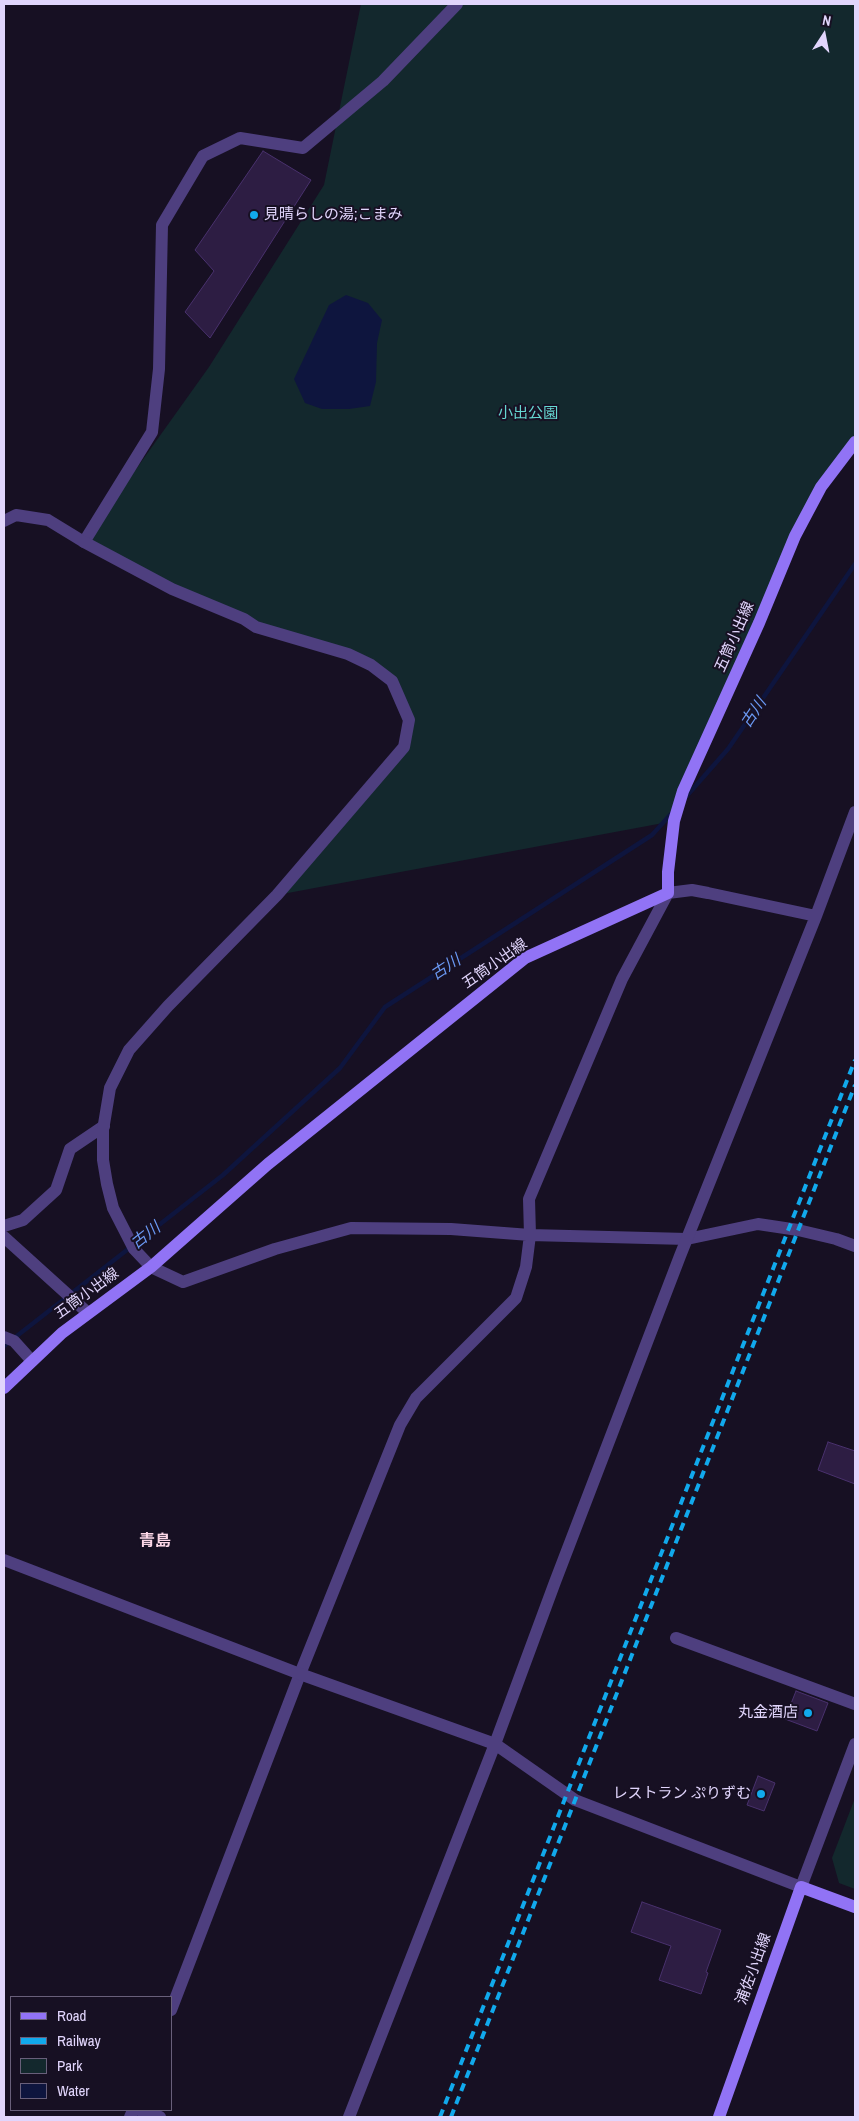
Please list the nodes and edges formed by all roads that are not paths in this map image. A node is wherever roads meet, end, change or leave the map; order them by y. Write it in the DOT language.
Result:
graph roads {
  1 [pos="457,4"];
  2 [pos="855,442"];
  3 [pos="4,521"];
  4 [pos="84,542"];
  5 [pos="855,812"];
  6 [pos="668,893"];
  7 [pos="816,916"];
  8 [pos="104,1126"];
  9 [pos="4,1226"];
  10 [pos="530,1235"];
  11 [pos="4,1237"];
  12 [pos="687,1239"];
  13 [pos="855,1246"];
  14 [pos="151,1267"];
  15 [pos="88,1313"];
  16 [pos="4,1337"];
  17 [pos="32,1361"];
  18 [pos="4,1388"];
  19 [pos="4,1560"];
  20 [pos="676,1638"];
  21 [pos="300,1674"];
  22 [pos="855,1704"];
  23 [pos="495,1744"];
  24 [pos="855,1744"];
  25 [pos="801,1887"];
  26 [pos="855,1907"];
  27 [pos="172,2007"];
  28 [pos="142,2111"];
  29 [pos="160,2117"];
  30 [pos="349,2117"];
  31 [pos="719,2117"];
  1 -- 4 [label="street"];
  2 -- 6 [label="main road, 五筒小出線"];
  3 -- 4 [label="street"];
  4 -- 8 [label="street"];
  5 -- 7 [label="street"];
  6 -- 7 [label="street"];
  6 -- 10 [label="street"];
  6 -- 14 [label="main road, 五筒小出線"];
  7 -- 12 [label="street"];
  8 -- 9 [label="street"];
  8 -- 14 [label="street"];
  10 -- 12 [label="street"];
  10 -- 14 [label="street"];
  10 -- 21 [label="street"];
  11 -- 15 [label="street"];
  12 -- 13 [label="street"];
  12 -- 23 [label="street"];
  14 -- 15 [label="main road, 五筒小出線"];
  15 -- 17 [label="main road, 五筒小出線"];
  16 -- 17 [label="street"];
  17 -- 18 [label="main road, 五筒小出線"];
  19 -- 21 [label="street"];
  20 -- 22 [label="street"];
  21 -- 23 [label="street"];
  21 -- 27 [label="street"];
  23 -- 25 [label="street"];
  23 -- 30 [label="street"];
  24 -- 25 [label="street"];
  25 -- 26 [label="main road"];
  25 -- 31 [label="main road, 浦佐小出線"];
  28 -- 29 [label="street"];
}
